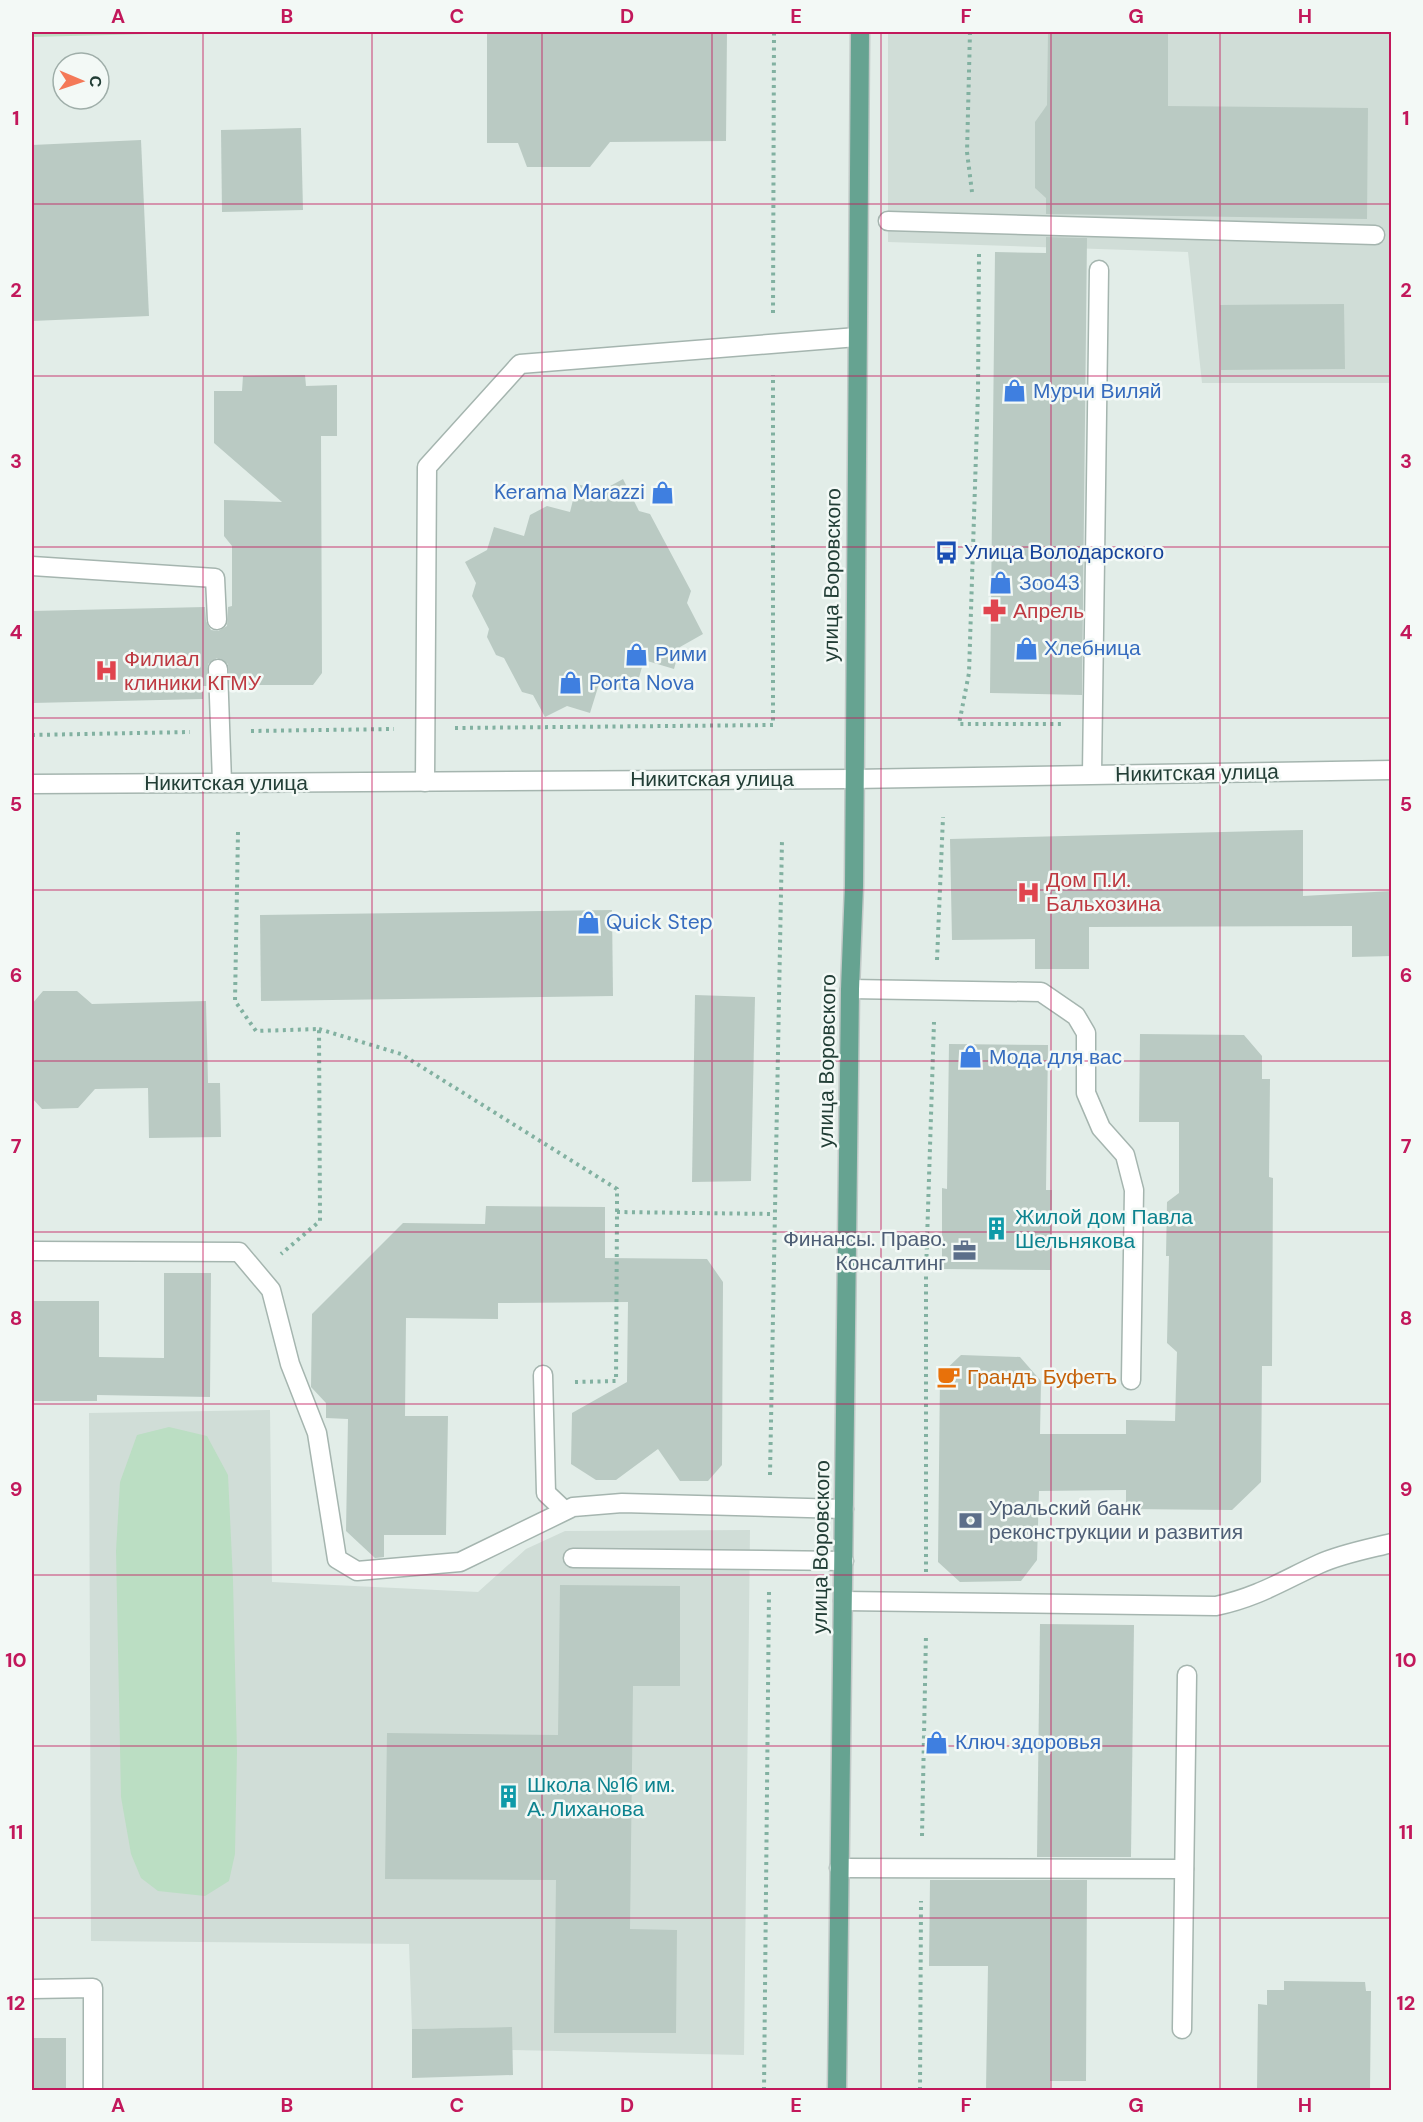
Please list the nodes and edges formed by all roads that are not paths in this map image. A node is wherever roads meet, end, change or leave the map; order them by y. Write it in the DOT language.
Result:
graph roads {
  1 [pos="860,32"];
  2 [pos="888,221"];
  3 [pos="1375,235"];
  4 [pos="1099,270"];
  5 [pos="857,337"];
  6 [pos="32,566"];
  7 [pos="217,620"];
  8 [pos="218,669"];
  9 [pos="1392,770"];
  10 [pos="1092,774"];
  11 [pos="853,778"];
  12 [pos="222,782"];
  13 [pos="425,782"];
  14 [pos="32,784"];
  15 [pos="850,989"];
  16 [pos="32,1251"];
  17 [pos="543,1375"];
  18 [pos="1131,1380"];
  19 [pos="844,1509"];
  20 [pos="564,1510"];
  21 [pos="1392,1543"];
  22 [pos="573,1558"];
  23 [pos="844,1562"];
  24 [pos="843,1601"];
  25 [pos="1187,1675"];
  26 [pos="839,1868"];
  27 [pos="1184,1869"];
  28 [pos="32,1989"];
  29 [pos="1182,2029"];
  30 [pos="93,2091"];
  31 [pos="837,2091"];
  1 -- 5 [label="main road, улица Воровского"];
  2 -- 3 [label="street"];
  4 -- 10 [label="street"];
  5 -- 11 [label="main road, улица Воровского"];
  5 -- 13 [label="street"];
  6 -- 7 [label="street"];
  8 -- 12 [label="street"];
  9 -- 10 [label="street, Никитская улица"];
  10 -- 11 [label="street, Никитская улица"];
  11 -- 13 [label="street, Никитская улица"];
  11 -- 15 [label="main road, улица Воровского"];
  12 -- 13 [label="street, Никитская улица"];
  12 -- 14 [label="street, Никитская улица"];
  15 -- 18 [label="street"];
  15 -- 19 [label="main road, улица Воровского"];
  16 -- 20 [label="street"];
  17 -- 20 [label="street"];
  19 -- 20 [label="street"];
  19 -- 23 [label="main road, улица Воровского"];
  21 -- 24 [label="street"];
  22 -- 23 [label="street"];
  23 -- 24 [label="main road, улица Воровского"];
  24 -- 26 [label="main road, улица Воровского"];
  25 -- 27 [label="street"];
  26 -- 27 [label="street"];
  26 -- 31 [label="main road, улица Воровского"];
  27 -- 29 [label="street"];
  28 -- 30 [label="street"];
}
